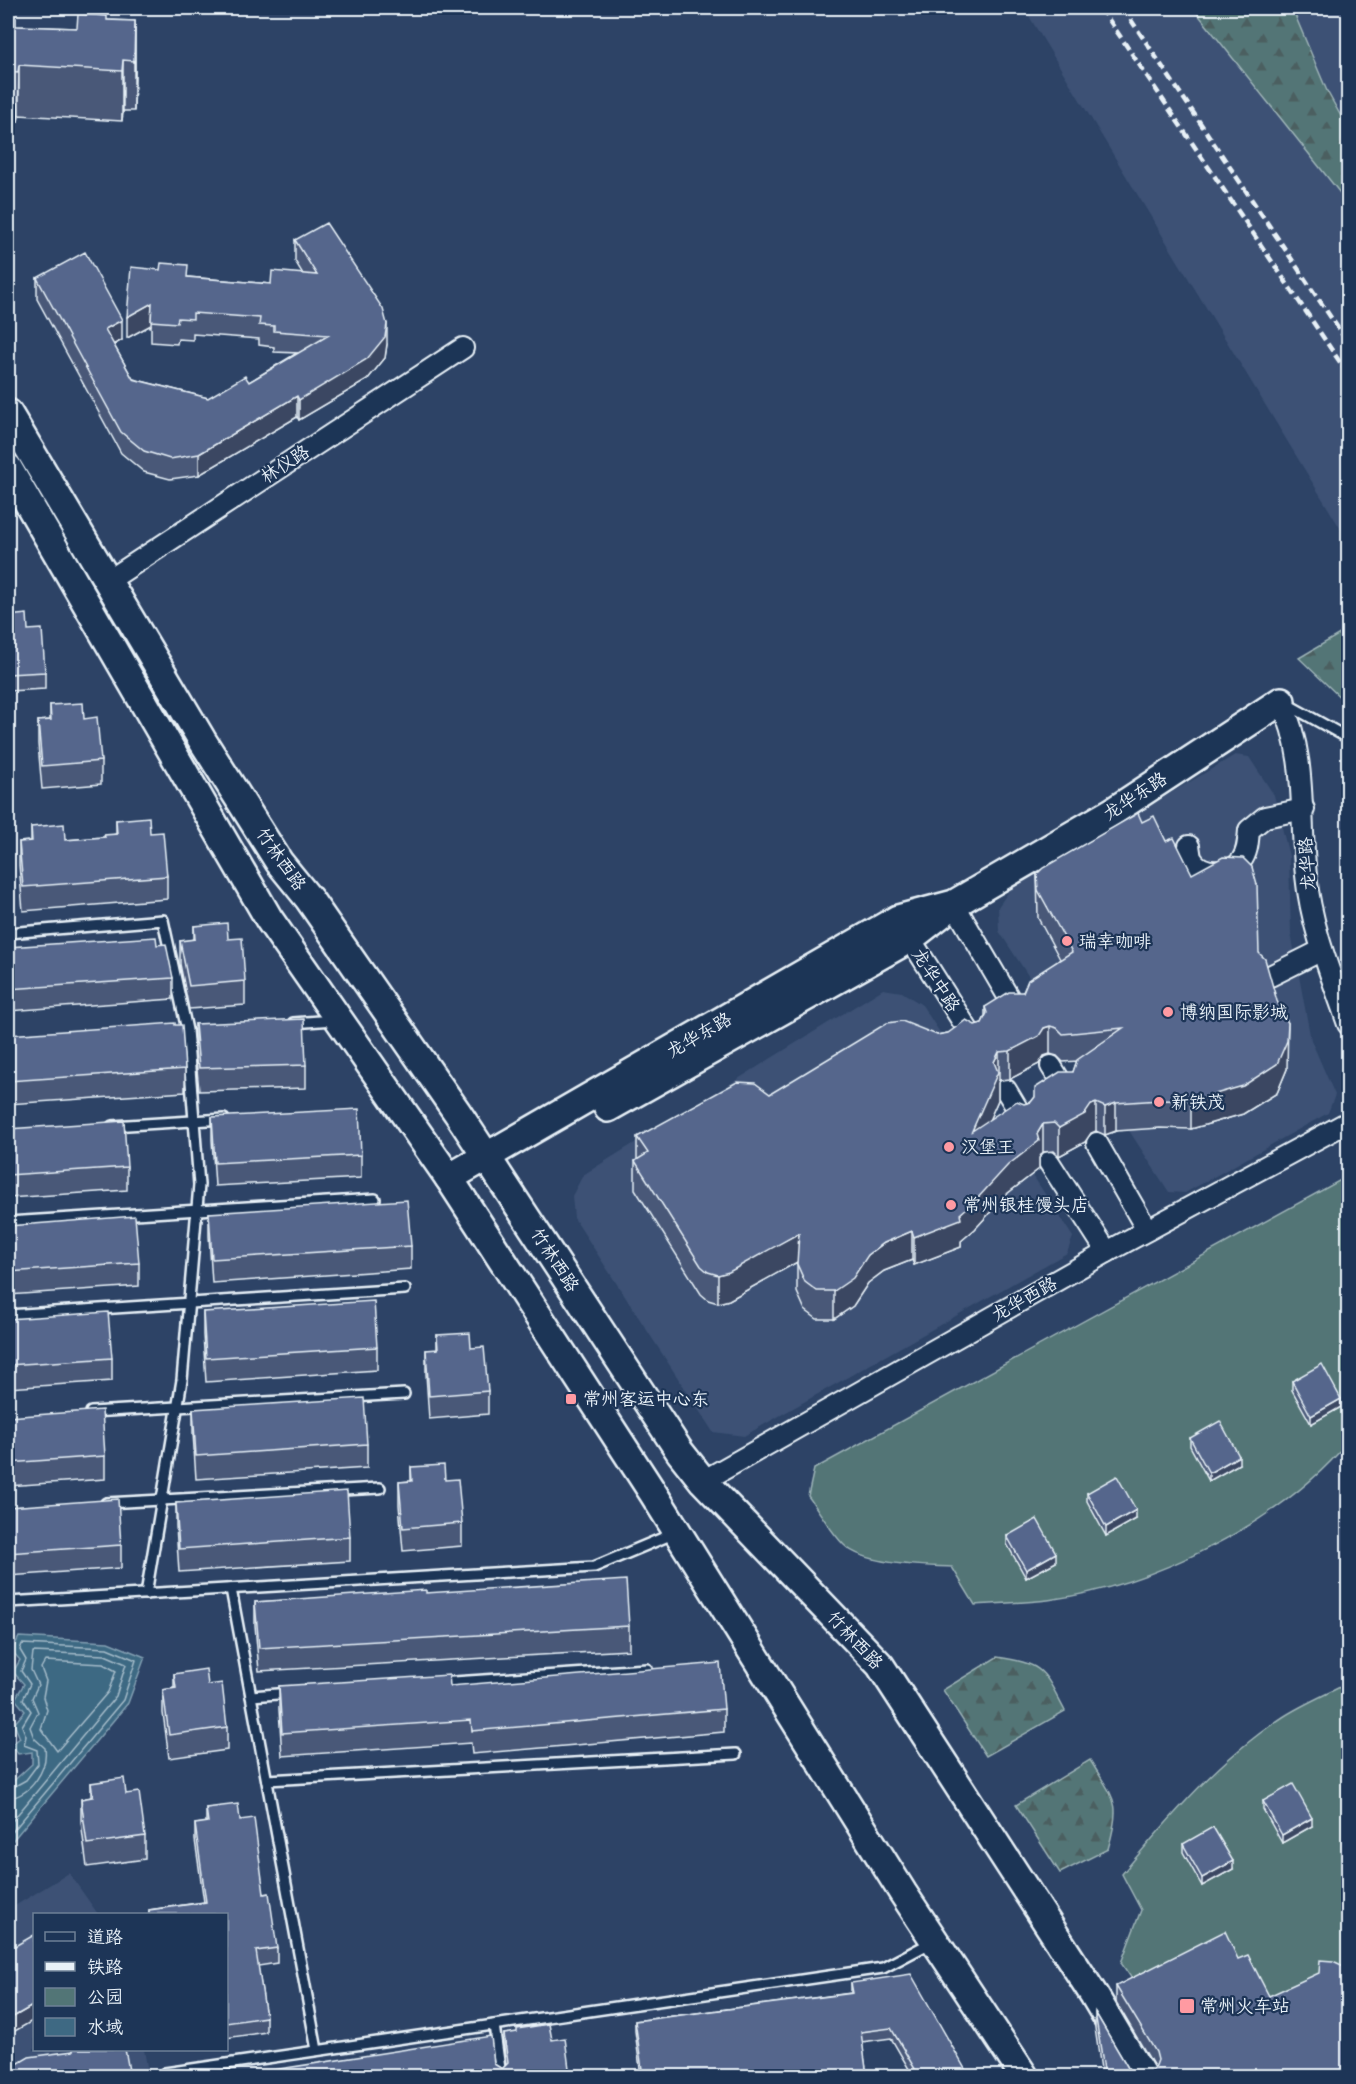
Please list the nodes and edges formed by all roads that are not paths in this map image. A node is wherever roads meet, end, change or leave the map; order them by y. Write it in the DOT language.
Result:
graph roads {
  1 [pos="463,348"];
  2 [pos="8,413"];
  3 [pos="8,468"];
  4 [pos="108,581"];
  5 [pos="1281,701"];
  6 [pos="1348,738"];
  7 [pos="1304,809"];
  8 [pos="1189,846"];
  9 [pos="954,904"];
  10 [pos="903,929"];
  11 [pos="8,933"];
  12 [pos="1322,950"];
  13 [pos="1270,976"];
  14 [pos="1016,1010"];
  15 [pos="339,1019"];
  16 [pos="280,1023"];
  17 [pos="1348,1024"];
  18 [pos="187,1030"];
  19 [pos="199,1030"];
  20 [pos="176,1031"];
  21 [pos="975,1041"];
  22 [pos="1051,1066"];
  23 [pos="1006,1090"];
  24 [pos="1066,1090"];
  25 [pos="239,1118"];
  26 [pos="1024,1120"];
  27 [pos="194,1121"];
  28 [pos="1348,1122"];
  29 [pos="101,1127"];
  30 [pos="1097,1143"];
  31 [pos="1049,1162"];
  32 [pos="491,1164"];
  33 [pos="454,1186"];
  34 [pos="375,1199"];
  35 [pos="196,1210"];
  36 [pos="8,1222"];
  37 [pos="1147,1230"];
  38 [pos="1107,1252"];
  39 [pos="405,1289"];
  40 [pos="188,1303"];
  41 [pos="8,1315"];
  42 [pos="404,1394"];
  43 [pos="177,1407"];
  44 [pos="75,1413"];
  45 [pos="703,1481"];
  46 [pos="380,1488"];
  47 [pos="162,1500"];
  48 [pos="91,1504"];
  49 [pos="678,1532"];
  50 [pos="231,1589"];
  51 [pos="146,1594"];
  52 [pos="8,1602"];
  53 [pos="647,1669"];
  54 [pos="426,1684"];
  55 [pos="298,1693"];
  56 [pos="251,1696"];
  57 [pos="736,1754"];
  58 [pos="267,1780"];
  59 [pos="934,1941"];
  60 [pos="494,2025"];
  61 [pos="317,2050"];
  62 [pos="166,2076"];
  63 [pos="501,2076"];
  64 [pos="1024,2076"];
  65 [pos="1142,2076"];
  1 -- 4 [label="street, 林仪路"];
  2 -- 4 [label="main road, 竹林西路"];
  3 -- 15 [label="main road, 竹林西路"];
  4 -- 32 [label="main road, 竹林西路"];
  5 -- 6 [label="lane"];
  5 -- 7 [label="street, 龙华路"];
  5 -- 9 [label="main road, 龙华东路"];
  7 -- 8 [label="street"];
  7 -- 12 [label="street, 龙华路"];
  9 -- 10 [label="main road, 龙华东路"];
  9 -- 14 [label="street"];
  10 -- 21 [label="street, 龙华中路"];
  10 -- 32 [label="main road, 龙华东路"];
  11 -- 18 [label="lane"];
  12 -- 13 [label="street"];
  12 -- 17 [label="street, 龙华路"];
  15 -- 16 [label="lane"];
  15 -- 33 [label="main road, 竹林西路"];
  18 -- 19 [label="lane"];
  18 -- 20 [label="lane"];
  18 -- 27 [label="lane"];
  22 -- 24 [label="street"];
  23 -- 26 [label="street"];
  25 -- 27 [label="lane"];
  27 -- 29 [label="lane"];
  27 -- 35 [label="lane"];
  28 -- 37 [label="street, 龙华西路"];
  30 -- 37 [label="street"];
  31 -- 38 [label="street"];
  32 -- 33 [label="main road, 龙华东路"];
  32 -- 45 [label="main road, 竹林西路"];
  33 -- 49 [label="main road, 竹林西路"];
  34 -- 35 [label="lane"];
  35 -- 36 [label="lane"];
  35 -- 40 [label="lane"];
  37 -- 38 [label="street, 龙华西路"];
  38 -- 45 [label="street, 龙华西路"];
  39 -- 40 [label="lane"];
  40 -- 41 [label="lane"];
  40 -- 43 [label="lane"];
  42 -- 43 [label="lane"];
  43 -- 44 [label="lane"];
  43 -- 47 [label="lane"];
  45 -- 65 [label="main road, 竹林西路"];
  46 -- 47 [label="lane"];
  47 -- 48 [label="lane"];
  47 -- 51 [label="lane"];
  49 -- 50 [label="lane"];
  49 -- 59 [label="main road, 竹林西路"];
  50 -- 51 [label="lane"];
  50 -- 56 [label="lane"];
  51 -- 52 [label="lane"];
  53 -- 54 [label="lane"];
  55 -- 56 [label="lane"];
  56 -- 58 [label="lane"];
  57 -- 58 [label="lane"];
  58 -- 61 [label="lane"];
  59 -- 60 [label="lane"];
  59 -- 64 [label="main road, 竹林西路"];
  60 -- 61 [label="lane"];
  60 -- 63 [label="lane"];
  61 -- 62 [label="lane"];
}
